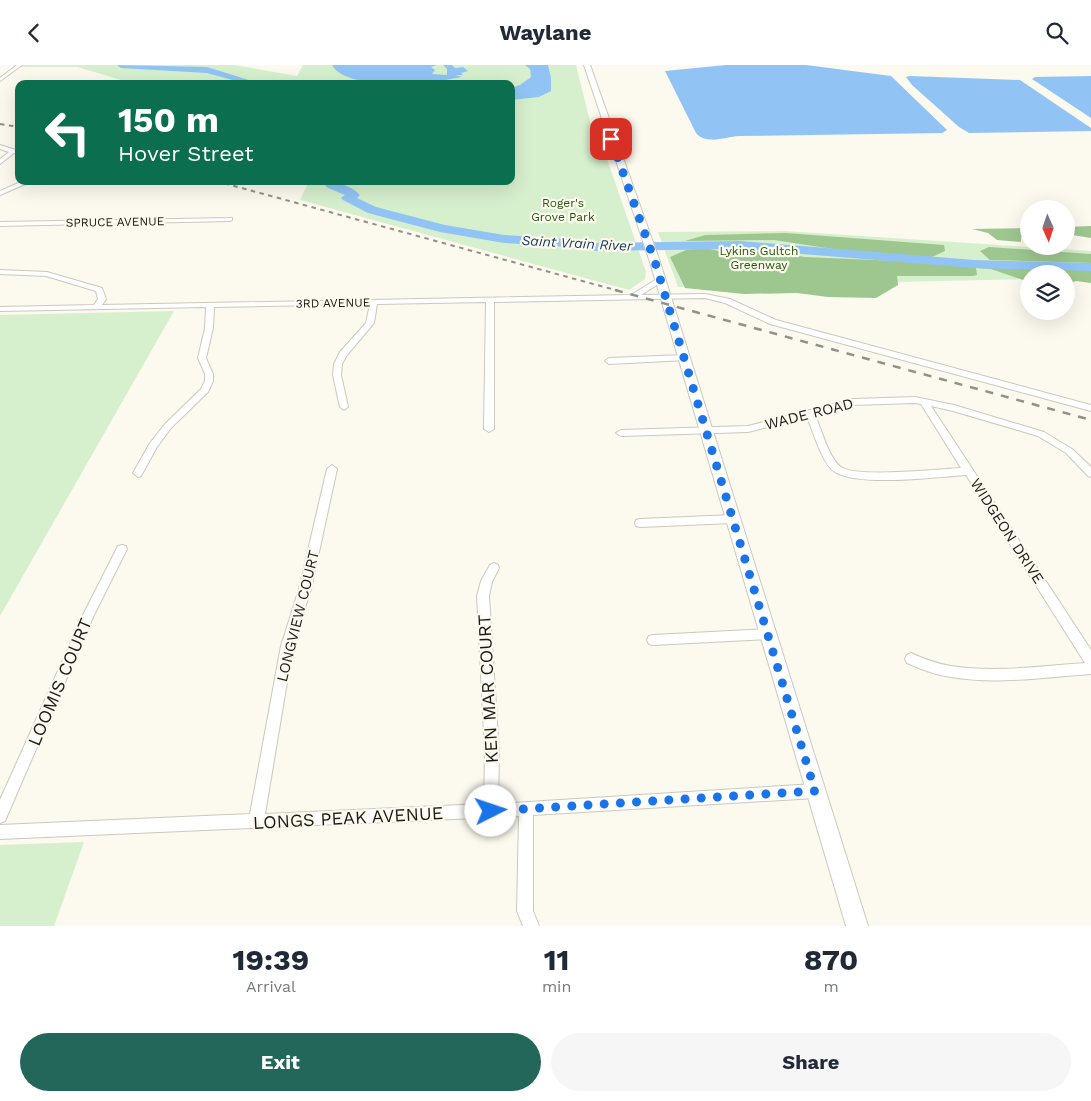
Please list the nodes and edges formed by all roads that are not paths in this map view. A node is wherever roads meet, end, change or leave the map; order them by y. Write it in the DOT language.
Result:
graph roads {
  1 [pos="20,65"];
  2 [pos="587,65"];
  3 [pos="0,80"];
  4 [pos="0,147"];
  5 [pos="15,152"];
  6 [pos="15,153"];
  7 [pos="0,162"];
  8 [pos="19,185"];
  9 [pos="0,193"];
  10 [pos="230,219"];
  11 [pos="0,224"];
  12 [pos="0,272"];
  13 [pos="660,279"];
  14 [pos="632,297"];
  15 [pos="666,297"];
  16 [pos="490,300"];
  17 [pos="374,302"];
  18 [pos="210,305"];
  19 [pos="96,308"];
  20 [pos="0,309"];
  21 [pos="684,358"];
  22 [pos="609,361"];
  23 [pos="923,401"];
  24 [pos="344,407"];
  25 [pos="1091,408"];
  26 [pos="810,413"];
  27 [pos="489,429"];
  28 [pos="706,430"];
  29 [pos="621,433"];
  30 [pos="332,469"];
  31 [pos="968,471"];
  32 [pos="138,473"];
  33 [pos="1091,473"];
  34 [pos="733,519"];
  35 [pos="640,523"];
  36 [pos="122,549"];
  37 [pos="494,569"];
  38 [pos="768,634"];
  39 [pos="653,639"];
  40 [pos="911,659"];
  41 [pos="1091,661"];
  42 [pos="1091,669"];
  43 [pos="815,791"];
  44 [pos="526,809"];
  45 [pos="491,811"];
  46 [pos="0,816"];
  47 [pos="256,822"];
  48 [pos="0,832"];
  49 [pos="531,926"];
  50 [pos="857,926"];
  1 -- 3 [label="street"];
  2 -- 13 [label="main road"];
  4 -- 5 [label="street"];
  6 -- 7 [label="street"];
  8 -- 9 [label="street"];
  10 -- 11 [label="street, SPRUCE AVENUE"];
  12 -- 19 [label="street"];
  13 -- 14 [label="street"];
  13 -- 15 [label="main road"];
  14 -- 15 [label="street, 3RD AVENUE"];
  14 -- 16 [label="street, 3RD AVENUE"];
  15 -- 21 [label="main road"];
  15 -- 25 [label="street, 3RD AVENUE"];
  16 -- 17 [label="street, 3RD AVENUE"];
  16 -- 27 [label="street"];
  17 -- 18 [label="street, 3RD AVENUE"];
  17 -- 24 [label="street"];
  18 -- 19 [label="street, 3RD AVENUE"];
  18 -- 32 [label="street"];
  19 -- 20 [label="street, 3RD AVENUE"];
  21 -- 22 [label="street"];
  21 -- 28 [label="main road"];
  23 -- 26 [label="street, WADE ROAD"];
  23 -- 31 [label="street, WIDGEON DRIVE"];
  23 -- 33 [label="street, WADE ROAD"];
  26 -- 28 [label="street, WADE ROAD"];
  26 -- 31 [label="street"];
  28 -- 29 [label="street, WADE ROAD"];
  28 -- 34 [label="main road"];
  30 -- 47 [label="street, LONGVIEW COURT"];
  31 -- 41 [label="street, WIDGEON DRIVE"];
  34 -- 35 [label="street"];
  34 -- 38 [label="main road"];
  36 -- 46 [label="street, LOOMIS COURT"];
  37 -- 45 [label="street, KEN MAR COURT"];
  38 -- 39 [label="street"];
  38 -- 43 [label="main road"];
  40 -- 42 [label="street"];
  43 -- 44 [label="street, LONGS PEAK AVENUE"];
  43 -- 50 [label="main road"];
  44 -- 45 [label="street, LONGS PEAK AVENUE"];
  44 -- 49 [label="street"];
  45 -- 47 [label="street, LONGS PEAK AVENUE"];
  47 -- 48 [label="street, LONGS PEAK AVENUE"];
}
